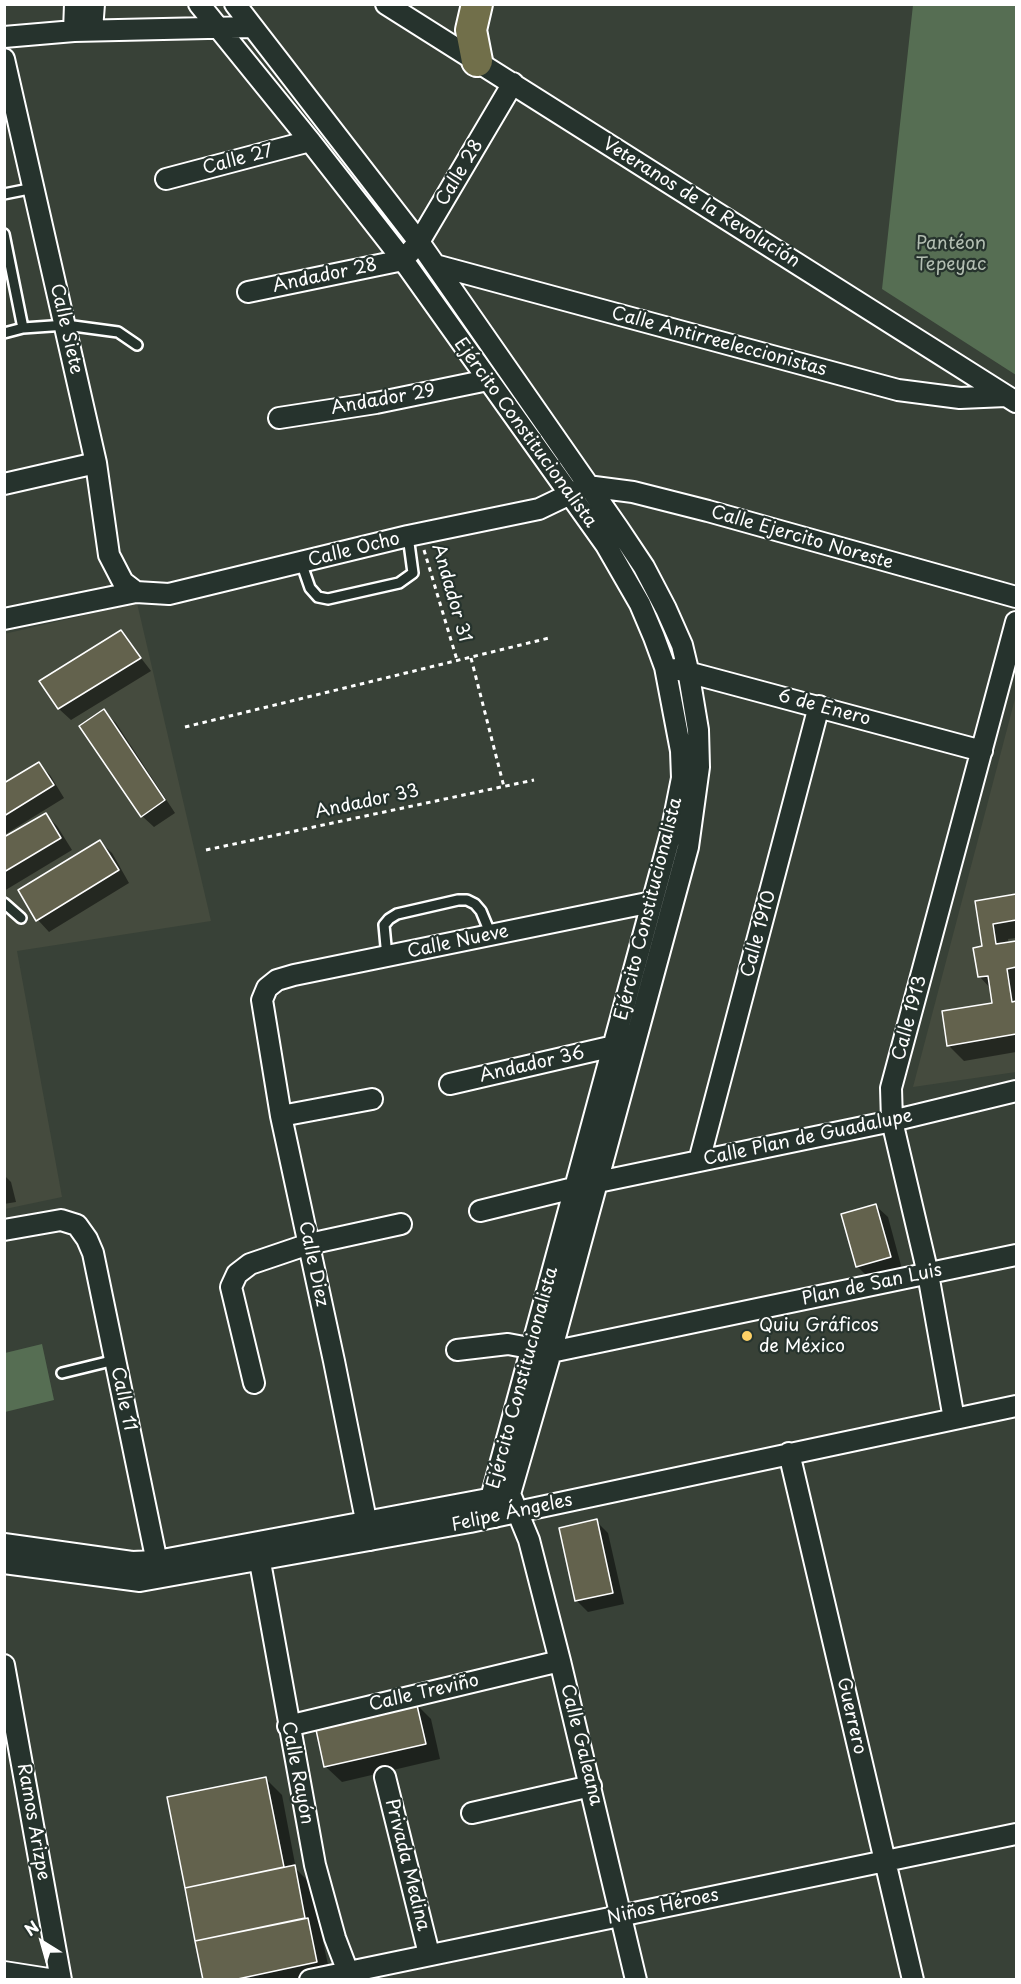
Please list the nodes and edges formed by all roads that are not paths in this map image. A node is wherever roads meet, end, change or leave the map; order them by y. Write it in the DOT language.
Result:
graph roads {
  1 [pos="75,4"];
  2 [pos="94,4"];
  3 [pos="199,4"];
  4 [pos="235,4"];
  5 [pos="386,4"];
  6 [pos="477,4"];
  7 [pos="252,27"];
  8 [pos="216,29"];
  9 [pos="83,31"];
  10 [pos="4,37"];
  11 [pos="4,59"];
  12 [pos="477,61"];
  13 [pos="513,83"];
  14 [pos="310,141"];
  15 [pos="166,179"];
  16 [pos="34,188"];
  17 [pos="4,194"];
  18 [pos="4,234"];
  19 [pos="419,242"];
  20 [pos="403,260"];
  21 [pos="435,265"];
  22 [pos="248,292"];
  23 [pos="66,325"];
  24 [pos="23,328"];
  25 [pos="4,333"];
  26 [pos="137,345"];
  27 [pos="488,380"];
  28 [pos="1011,399"];
  29 [pos="279,418"];
  30 [pos="96,464"];
  31 [pos="4,484"];
  32 [pos="578,491"];
  33 [pos="414,535"];
  34 [pos="301,562"];
  35 [pos="136,592"];
  36 [pos="1017,597"];
  37 [pos="4,619"];
  38 [pos="1017,622"];
  39 [pos="665,667"];
  40 [pos="688,670"];
  41 [pos="819,706"];
  42 [pos="982,751"];
  43 [pos="652,902"];
  44 [pos="4,903"];
  45 [pos="21,918"];
  46 [pos="491,935"];
  47 [pos="387,957"];
  48 [pos="267,988"];
  49 [pos="614,1046"];
  50 [pos="450,1084"];
  51 [pos="1017,1091"];
  52 [pos="372,1099"];
  53 [pos="281,1116"];
  54 [pos="892,1121"];
  55 [pos="699,1161"];
  56 [pos="598,1182"];
  57 [pos="575,1189"];
  58 [pos="480,1211"];
  59 [pos="401,1224"];
  60 [pos="4,1230"];
  61 [pos="309,1244"];
  62 [pos="1017,1255"];
  63 [pos="928,1274"];
  64 [pos="531,1347"];
  65 [pos="457,1350"];
  66 [pos="551,1352"];
  67 [pos="115,1360"];
  68 [pos="62,1373"];
  69 [pos="254,1383"];
  70 [pos="1017,1406"];
  71 [pos="954,1419"];
  72 [pos="789,1453"];
  73 [pos="504,1505"];
  74 [pos="368,1532"];
  75 [pos="4,1544"];
  76 [pos="260,1562"];
  77 [pos="4,1563"];
  78 [pos="159,1569"];
  79 [pos="560,1661"];
  80 [pos="4,1665"];
  81 [pos="288,1725"];
  82 [pos="385,1776"];
  83 [pos="591,1786"];
  84 [pos="472,1813"];
  85 [pos="1017,1834"];
  86 [pos="885,1861"];
  87 [pos="621,1915"];
  88 [pos="429,1954"];
  89 [pos="4,1972"];
  90 [pos="349,1975"];
  91 [pos="27,1977"];
  92 [pos="55,1980"];
  93 [pos="61,1980"];
  94 [pos="310,1980"];
  95 [pos="636,1980"];
  96 [pos="913,1980"];
  1 -- 9 [label="street"];
  2 -- 9 [label="street"];
  3 -- 8 [label="street, Ejército Constitucionalista"];
  4 -- 7 [label="street, Ejército Constitucionalista"];
  5 -- 12 [label="street, Veteranos de la Revolución"];
  6 -- 12 [label="main road"];
  7 -- 8 [label="street"];
  7 -- 19 [label="street, Ejército Constitucionalista"];
  8 -- 9 [label="street"];
  8 -- 14 [label="street, Ejército Constitucionalista"];
  9 -- 10 [label="street"];
  11 -- 16 [label="street, Calle Siete"];
  12 -- 13 [label="street, Veteranos de la Revolución"];
  13 -- 19 [label="street, Calle 28"];
  13 -- 28 [label="street, Veteranos de la Revolución"];
  14 -- 15 [label="street, Calle 27"];
  14 -- 20 [label="street, Ejército Constitucionalista"];
  16 -- 17 [label="lane"];
  16 -- 23 [label="street, Calle Siete"];
  18 -- 24 [label="lane"];
  19 -- 20 [label="street, Calle 28"];
  19 -- 21 [label="street, Ejército Constitucionalista"];
  20 -- 22 [label="street, Andador 28"];
  20 -- 27 [label="street, Ejército Constitucionalista"];
  21 -- 28 [label="street, Calle Antirreeleccionistas"];
  21 -- 32 [label="street, Ejército Constitucionalista"];
  23 -- 24 [label="lane"];
  23 -- 26 [label="lane"];
  23 -- 30 [label="street, Calle Siete"];
  24 -- 25 [label="lane"];
  27 -- 29 [label="street, Andador 29"];
  27 -- 32 [label="street, Ejército Constitucionalista"];
  30 -- 31 [label="street"];
  30 -- 35 [label="street, Calle Siete"];
  32 -- 33 [label="street, Calle Ocho"];
  32 -- 36 [label="street, Calle Ejercito Noreste"];
  32 -- 39 [label="street, Ejército Constitucionalista"];
  32 -- 40 [label="street, Ejército Constitucionalista"];
  33 -- 34 [label="street, Calle Ocho"];
  33 -- 34 [label="lane"];
  34 -- 35 [label="street, Calle Ocho"];
  35 -- 37 [label="street, Calle Ocho"];
  38 -- 42 [label="street, Calle 1913"];
  39 -- 40 [label="street, 6 de Enero"];
  39 -- 43 [label="street, Ejército Constitucionalista"];
  40 -- 41 [label="street, 6 de Enero"];
  40 -- 56 [label="street, Ejército Constitucionalista"];
  41 -- 42 [label="street, 6 de Enero"];
  41 -- 55 [label="street, Calle 1910"];
  42 -- 54 [label="street, Calle 1913"];
  43 -- 46 [label="street, Calle Nueve"];
  43 -- 49 [label="street, Ejército Constitucionalista"];
  44 -- 45 [label="lane"];
  46 -- 47 [label="street, Calle Nueve"];
  46 -- 47 [label="lane"];
  47 -- 48 [label="street, Calle Nueve"];
  48 -- 53 [label="street, Calle Diez"];
  49 -- 50 [label="street, Andador 36"];
  49 -- 57 [label="street, Ejército Constitucionalista"];
  51 -- 54 [label="street, Calle Plan de Guadalupe"];
  52 -- 53 [label="street"];
  53 -- 61 [label="street, Calle Diez"];
  54 -- 55 [label="street, Calle Plan de Guadalupe"];
  54 -- 63 [label="street, Calle 1913"];
  55 -- 56 [label="street, Calle Plan de Guadalupe"];
  56 -- 57 [label="street, Calle Plan de Guadalupe"];
  56 -- 66 [label="street, Ejército Constitucionalista"];
  57 -- 58 [label="street, Calle Plan de Guadalupe"];
  57 -- 64 [label="street, Ejército Constitucionalista"];
  59 -- 61 [label="street"];
  60 -- 67 [label="street, Calle 11"];
  61 -- 69 [label="street"];
  61 -- 74 [label="street, Calle Diez"];
  62 -- 63 [label="street, Plan de San Luis"];
  63 -- 66 [label="street, Plan de San Luis"];
  63 -- 71 [label="street, Calle 1913"];
  64 -- 65 [label="street"];
  64 -- 66 [label="street"];
  64 -- 73 [label="street, Ejército Constitucionalista"];
  66 -- 73 [label="street, Ejército Constitucionalista"];
  67 -- 68 [label="lane"];
  67 -- 78 [label="street, Calle 11"];
  70 -- 71 [label="street, Felipe Ángeles"];
  71 -- 72 [label="street, Felipe Ángeles"];
  72 -- 73 [label="street, Felipe Ángeles"];
  72 -- 86 [label="street, Guerrero"];
  73 -- 74 [label="street, Felipe Ángeles"];
  73 -- 79 [label="street, Calle Galeana"];
  74 -- 76 [label="street, Felipe Ángeles"];
  74 -- 78 [label="street, Felipe Ángeles"];
  75 -- 78 [label="street, Felipe Ángeles"];
  76 -- 78 [label="street, Felipe Ángeles"];
  76 -- 81 [label="street, Calle Rayón"];
  77 -- 78 [label="street, Felipe Ángeles"];
  79 -- 81 [label="street, Calle Treviño"];
  79 -- 83 [label="street, Calle Galeana"];
  80 -- 93 [label="street, Ramos Arizpe"];
  81 -- 90 [label="street, Calle Rayón"];
  82 -- 88 [label="street, Privada Medina"];
  83 -- 84 [label="street"];
  83 -- 87 [label="street, Calle Galeana"];
  85 -- 86 [label="street, Niños Héroes"];
  86 -- 87 [label="street, Niños Héroes"];
  86 -- 96 [label="street, Guerrero"];
  87 -- 88 [label="street, Niños Héroes"];
  87 -- 95 [label="street, Calle Galeana"];
  88 -- 90 [label="street, Niños Héroes"];
  89 -- 91 [label="street"];
  90 -- 94 [label="street, Niños Héroes"];
  91 -- 92 [label="street"];
}
